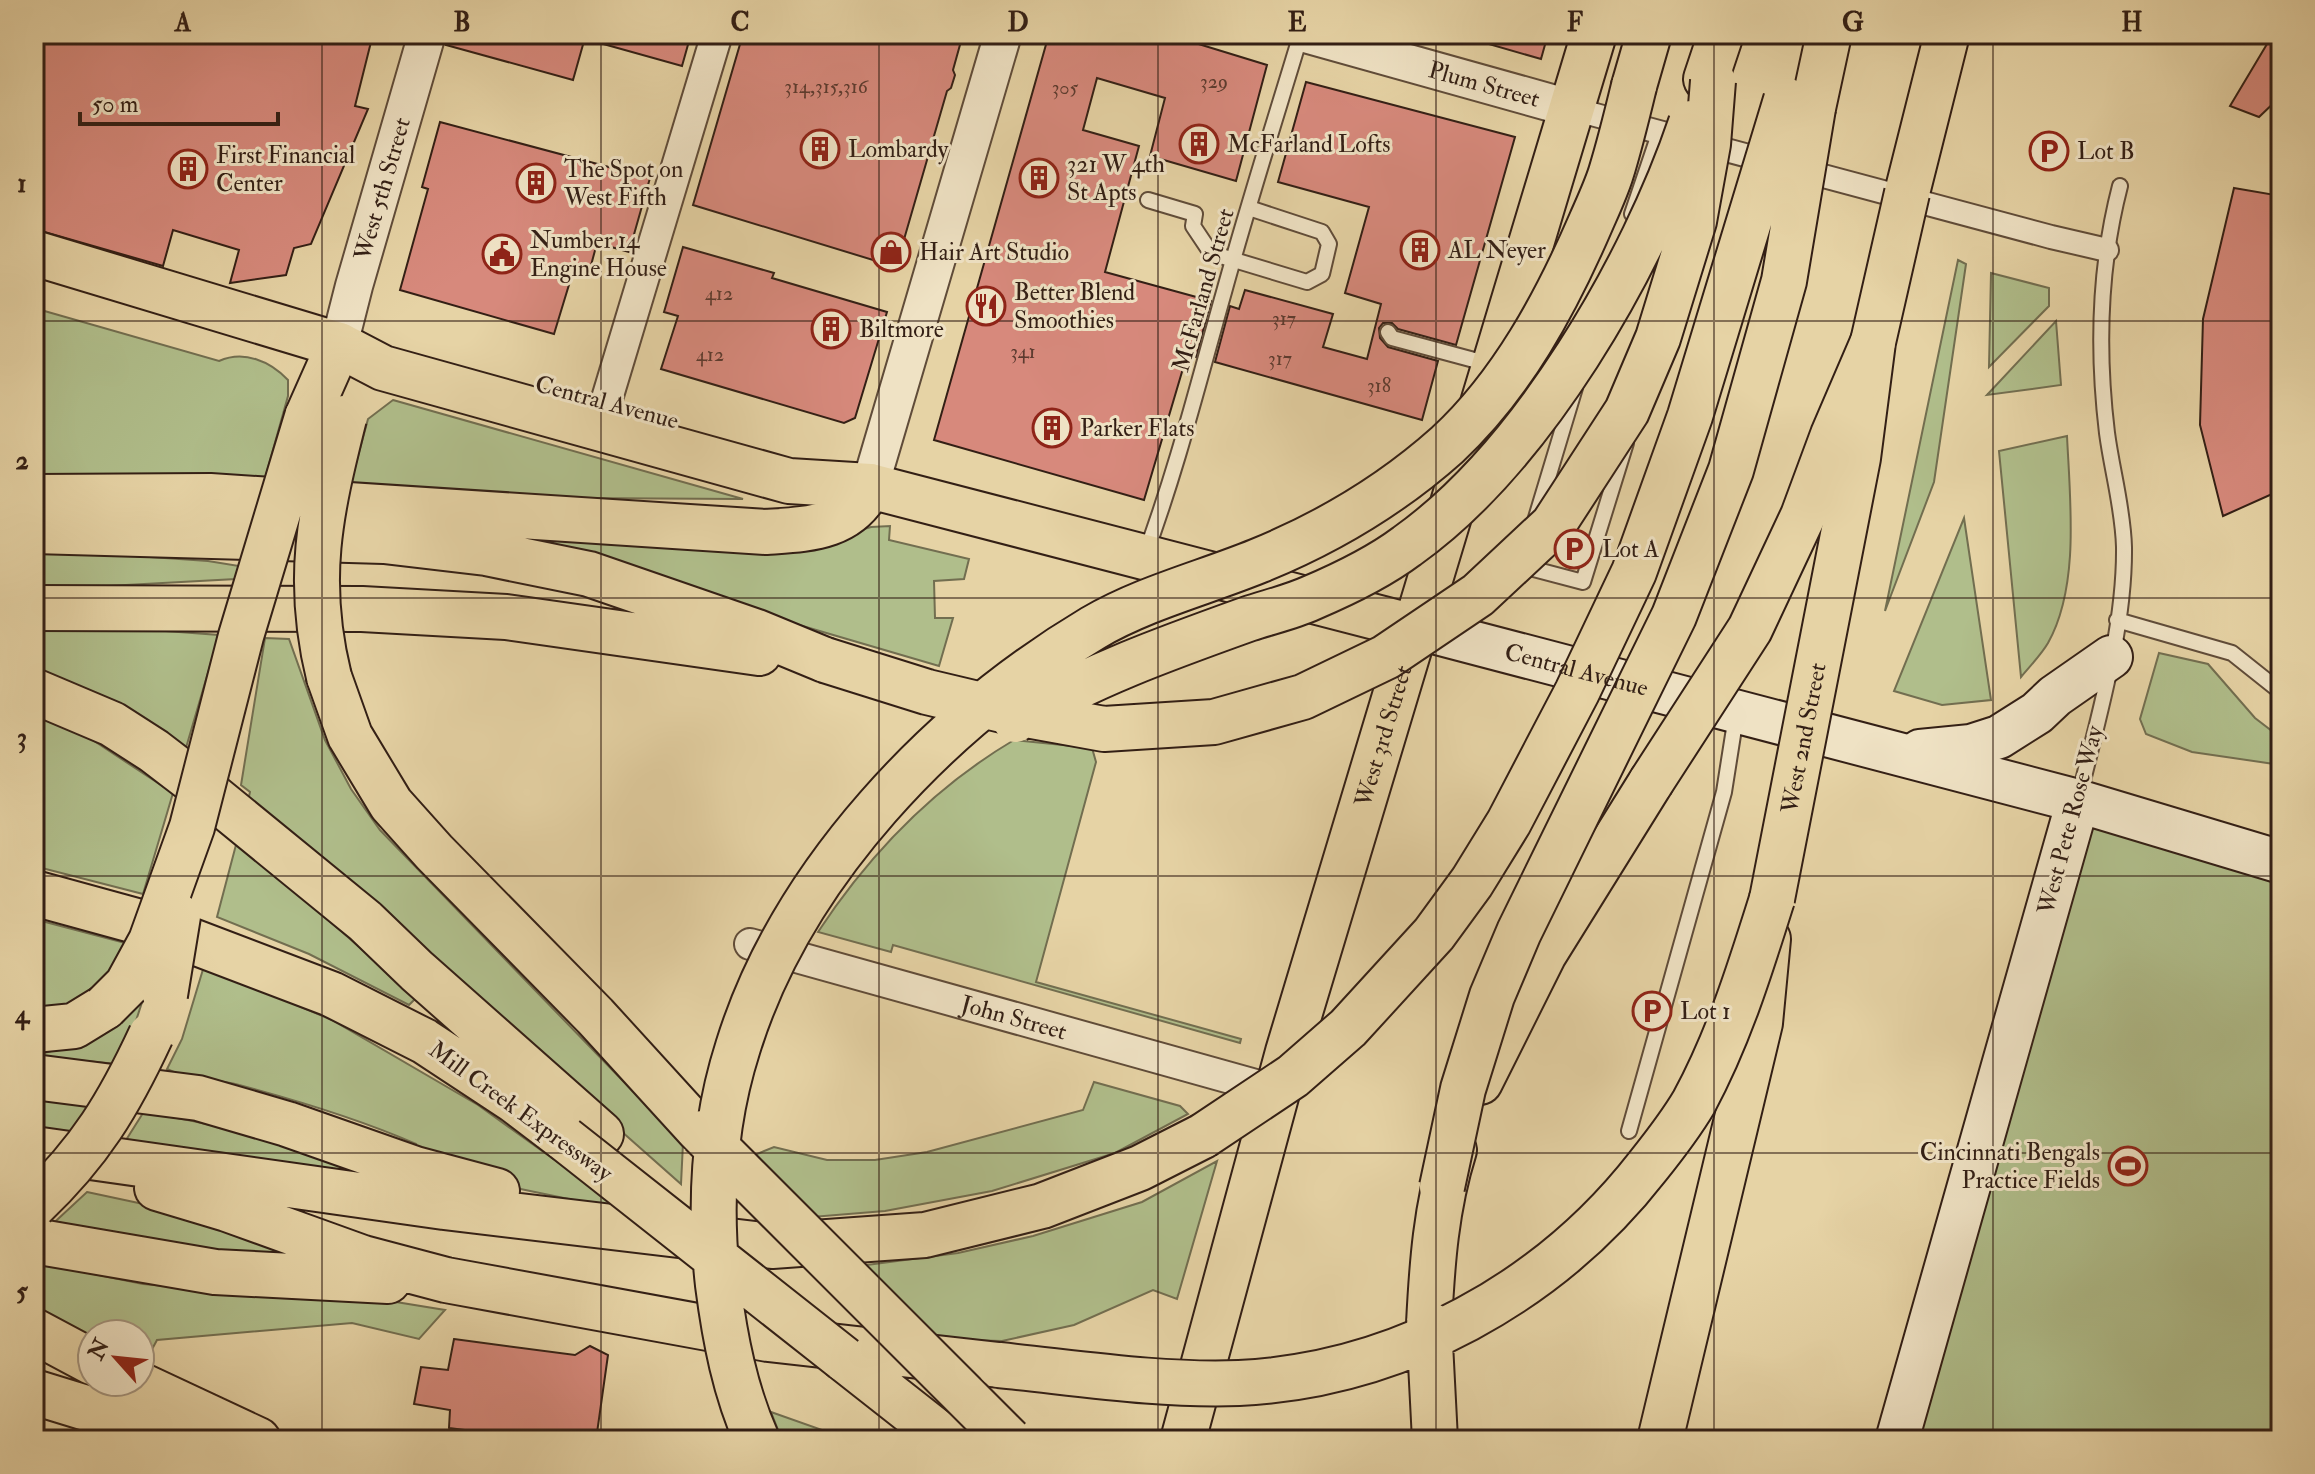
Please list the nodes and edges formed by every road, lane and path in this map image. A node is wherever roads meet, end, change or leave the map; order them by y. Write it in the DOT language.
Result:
graph roads {
  1 [pos="427,34"];
  2 [pos="717,34"];
  3 [pos="1003,34"];
  4 [pos="1303,34"];
  5 [pos="1594,34"];
  6 [pos="1649,34"];
  7 [pos="1810,34"];
  8 [pos="1829,34"];
  9 [pos="1947,34"];
  10 [pos="1715,59"];
  11 [pos="1800,104"];
  12 [pos="1573,109"];
  13 [pos="2120,186"];
  14 [pos="1148,200"];
  15 [pos="1249,208"];
  16 [pos="1627,230"];
  17 [pos="1622,245"];
  18 [pos="2107,250"];
  19 [pos="34,253"];
  20 [pos="1234,260"];
  21 [pos="1388,332"];
  22 [pos="1873,342"];
  23 [pos="339,345"];
  24 [pos="1525,371"];
  25 [pos="1577,381"];
  26 [pos="606,402"];
  27 [pos="325,418"];
  28 [pos="870,486"];
  29 [pos="34,497"];
  30 [pos="34,531"];
  31 [pos="1144,558"];
  32 [pos="34,608"];
  33 [pos="1414,627"];
  34 [pos="2114,639"];
  35 [pos="825,660"];
  36 [pos="34,691"];
  37 [pos="2281,692"];
  38 [pos="1737,712"];
  39 [pos="1887,753"];
  40 [pos="2078,801"];
  41 [pos="192,827"];
  42 [pos="2281,862"];
  43 [pos="822,880"];
  44 [pos="34,893"];
  45 [pos="1772,899"];
  46 [pos="750,944"];
  47 [pos="34,1030"];
  48 [pos="34,1077"];
  49 [pos="1277,1091"];
  50 [pos="1629,1131"];
  51 [pos="583,1137"];
  52 [pos="34,1149"];
  53 [pos="34,1159"];
  54 [pos="1442,1187"];
  55 [pos="34,1205"];
  56 [pos="630,1229"];
  57 [pos="34,1241"];
  58 [pos="446,1280"];
  59 [pos="34,1331"];
  60 [pos="76,1353"];
  61 [pos="34,1392"];
  62 [pos="156,1392"];
  63 [pos="174,1440"];
  64 [pos="258,1440"];
  65 [pos="757,1440"];
  66 [pos="947,1440"];
  67 [pos="1009,1440"];
  68 [pos="1183,1440"];
  69 [pos="1435,1440"];
  70 [pos="1660,1440"];
  71 [pos="1897,1440"];
  1 -- 23 [label="street, West 5th Street"];
  2 -- 26 [label="street"];
  3 -- 28 [label="street"];
  4 -- 12 [label="street, Plum Street"];
  4 -- 15 [label="lane, McFarland Street"];
  5 -- 12 [label="main road, West 3rd Street"];
  6 -- 43 [label="main road, bridge"];
  7 -- 11 [label="main road"];
  8 -- 11 [label="main road"];
  9 -- 22 [label="main road, West 2nd Street, bridge"];
  10 -- 35 [label="main road, bridge"];
  10 -- 43 [label="main road, bridge"];
  11 -- 54 [label="main road, bridge"];
  11 -- 56 [label="main road, bridge"];
  12 -- 18 [label="street"];
  12 -- 24 [label="main road, West 3rd Street"];
  13 -- 18 [label="lane, West Pete Rose Way"];
  14 -- 20 [label="lane"];
  15 -- 20 [label="lane, McFarland Street"];
  15 -- 20 [label="lane"];
  16 -- 25 [label="lane"];
  17 -- 25 [label="lane"];
  18 -- 34 [label="lane, West Pete Rose Way"];
  19 -- 23 [label="main road, Central Avenue"];
  20 -- 31 [label="lane, McFarland Street"];
  21 -- 24 [label="lane"];
  22 -- 45 [label="main road, West 2nd Street, bridge"];
  22 -- 54 [label="main road, bridge"];
  23 -- 26 [label="main road, Central Avenue"];
  23 -- 27 [label="main road"];
  23 -- 28 [label="main road, Central Avenue"];
  24 -- 25 [label="lane"];
  24 -- 33 [label="main road, West 3rd Street"];
  26 -- 28 [label="main road, Central Avenue"];
  27 -- 41 [label="main road, bridge"];
  27 -- 67 [label="main road, bridge"];
  28 -- 29 [label="main road"];
  28 -- 31 [label="main road, Central Avenue"];
  30 -- 35 [label="main road"];
  31 -- 33 [label="main road, Central Avenue"];
  32 -- 35 [label="main road"];
  33 -- 38 [label="main road, Central Avenue"];
  33 -- 49 [label="main road, West 3rd Street"];
  34 -- 37 [label="lane"];
  34 -- 39 [label="main road"];
  34 -- 40 [label="lane, West Pete Rose Way"];
  36 -- 51 [label="main road"];
  38 -- 39 [label="main road, Central Avenue"];
  38 -- 50 [label="lane"];
  39 -- 40 [label="main road, Central Avenue"];
  40 -- 42 [label="main road, Central Avenue"];
  40 -- 71 [label="main road, West Pete Rose Way"];
  41 -- 47 [label="main road, bridge"];
  41 -- 55 [label="main road, bridge"];
  43 -- 65 [label="main road, bridge"];
  44 -- 51 [label="main road, Mill Creek Expressway"];
  45 -- 58 [label="main road, bridge"];
  45 -- 70 [label="main road, West 2nd Street, bridge"];
  46 -- 49 [label="street, John Street"];
  48 -- 56 [label="main road"];
  49 -- 68 [label="main road, West 3rd Street"];
  51 -- 66 [label="main road, bridge"];
  52 -- 56 [label="main road"];
  53 -- 58 [label="main road"];
  54 -- 69 [label="main road, bridge"];
  57 -- 58 [label="main road"];
  59 -- 60 [label="main road"];
  61 -- 63 [label="main road"];
  62 -- 64 [label="main road"];
}
